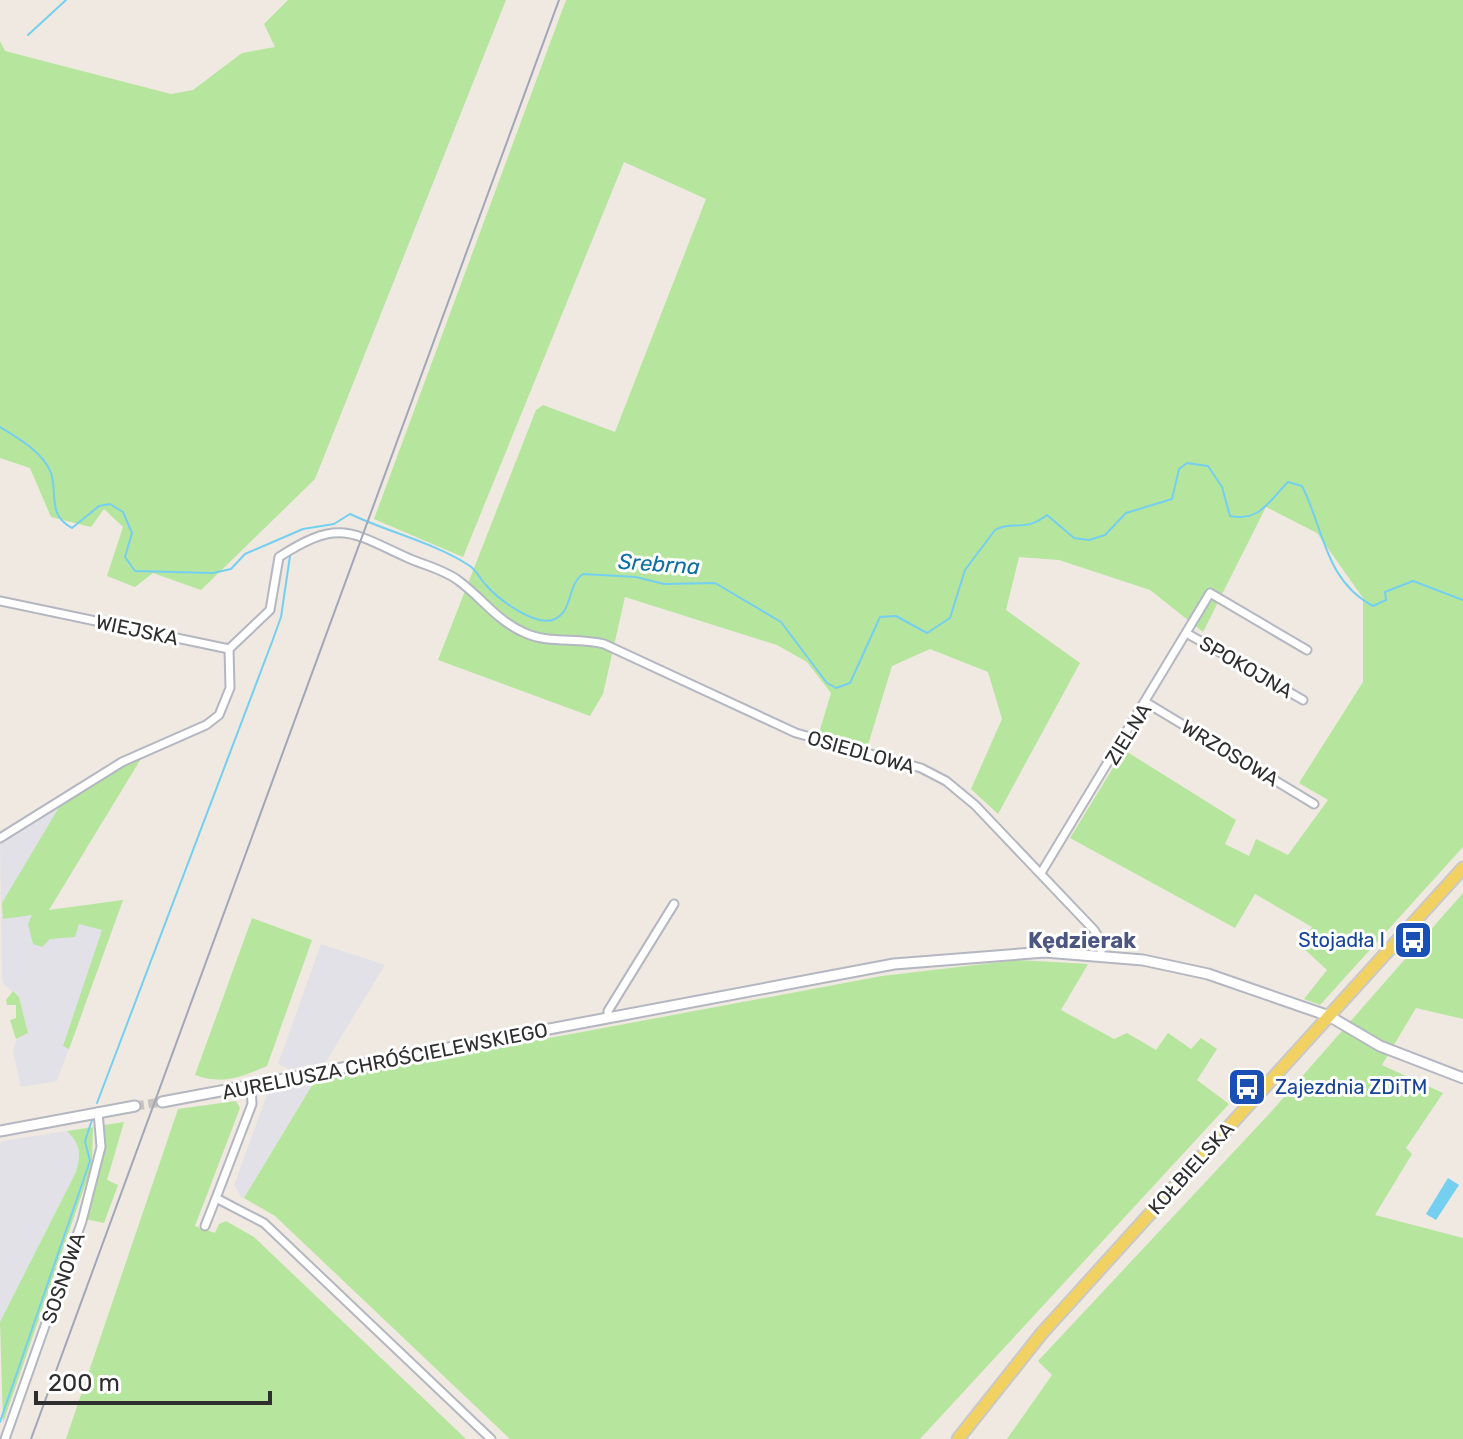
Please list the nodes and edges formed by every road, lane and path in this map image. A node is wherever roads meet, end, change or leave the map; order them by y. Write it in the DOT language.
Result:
graph roads {
  1 [pos="0,601"];
  2 [pos="1188,634"];
  3 [pos="229,649"];
  4 [pos="1307,650"];
  5 [pos="1303,700"];
  6 [pos="1147,703"];
  7 [pos="1314,804"];
  8 [pos="0,838"];
  9 [pos="1463,868"];
  10 [pos="1041,873"];
  11 [pos="674,904"];
  12 [pos="1101,955"];
  13 [pos="1329,1016"];
  14 [pos="608,1018"];
  15 [pos="1463,1078"];
  16 [pos="251,1087"];
  17 [pos="162,1102"];
  18 [pos="135,1106"];
  19 [pos="98,1112"];
  20 [pos="0,1131"];
  21 [pos="216,1198"];
  22 [pos="205,1226"];
  23 [pos="5,1439"];
  24 [pos="491,1439"];
  25 [pos="958,1439"];
  1 -- 3 [label="street, WIEJSKA"];
  2 -- 4 [label="street, ZIELNA"];
  2 -- 5 [label="street, SPOKOJNA"];
  2 -- 6 [label="street, ZIELNA"];
  3 -- 8 [label="street"];
  3 -- 10 [label="street, OSIEDLOWA"];
  6 -- 7 [label="street, WRZOSOWA"];
  6 -- 10 [label="street, ZIELNA"];
  9 -- 13 [label="main road, KOŁBIELSKA"];
  10 -- 12 [label="street, OSIEDLOWA"];
  11 -- 14 [label="street"];
  12 -- 13 [label="street, AURELIUSZA CHRÓŚCIELEWSKIEGO"];
  12 -- 14 [label="street, AURELIUSZA CHRÓŚCIELEWSKIEGO"];
  13 -- 15 [label="street, AURELIUSZA CHRÓŚCIELEWSKIEGO"];
  13 -- 25 [label="main road, KOŁBIELSKA"];
  14 -- 16 [label="street, AURELIUSZA CHRÓŚCIELEWSKIEGO"];
  16 -- 17 [label="street, AURELIUSZA CHRÓŚCIELEWSKIEGO"];
  16 -- 21 [label="street"];
  18 -- 19 [label="street"];
  19 -- 20 [label="street"];
  19 -- 23 [label="street, SOSNOWA"];
  21 -- 22 [label="street"];
  21 -- 24 [label="street"];
}
